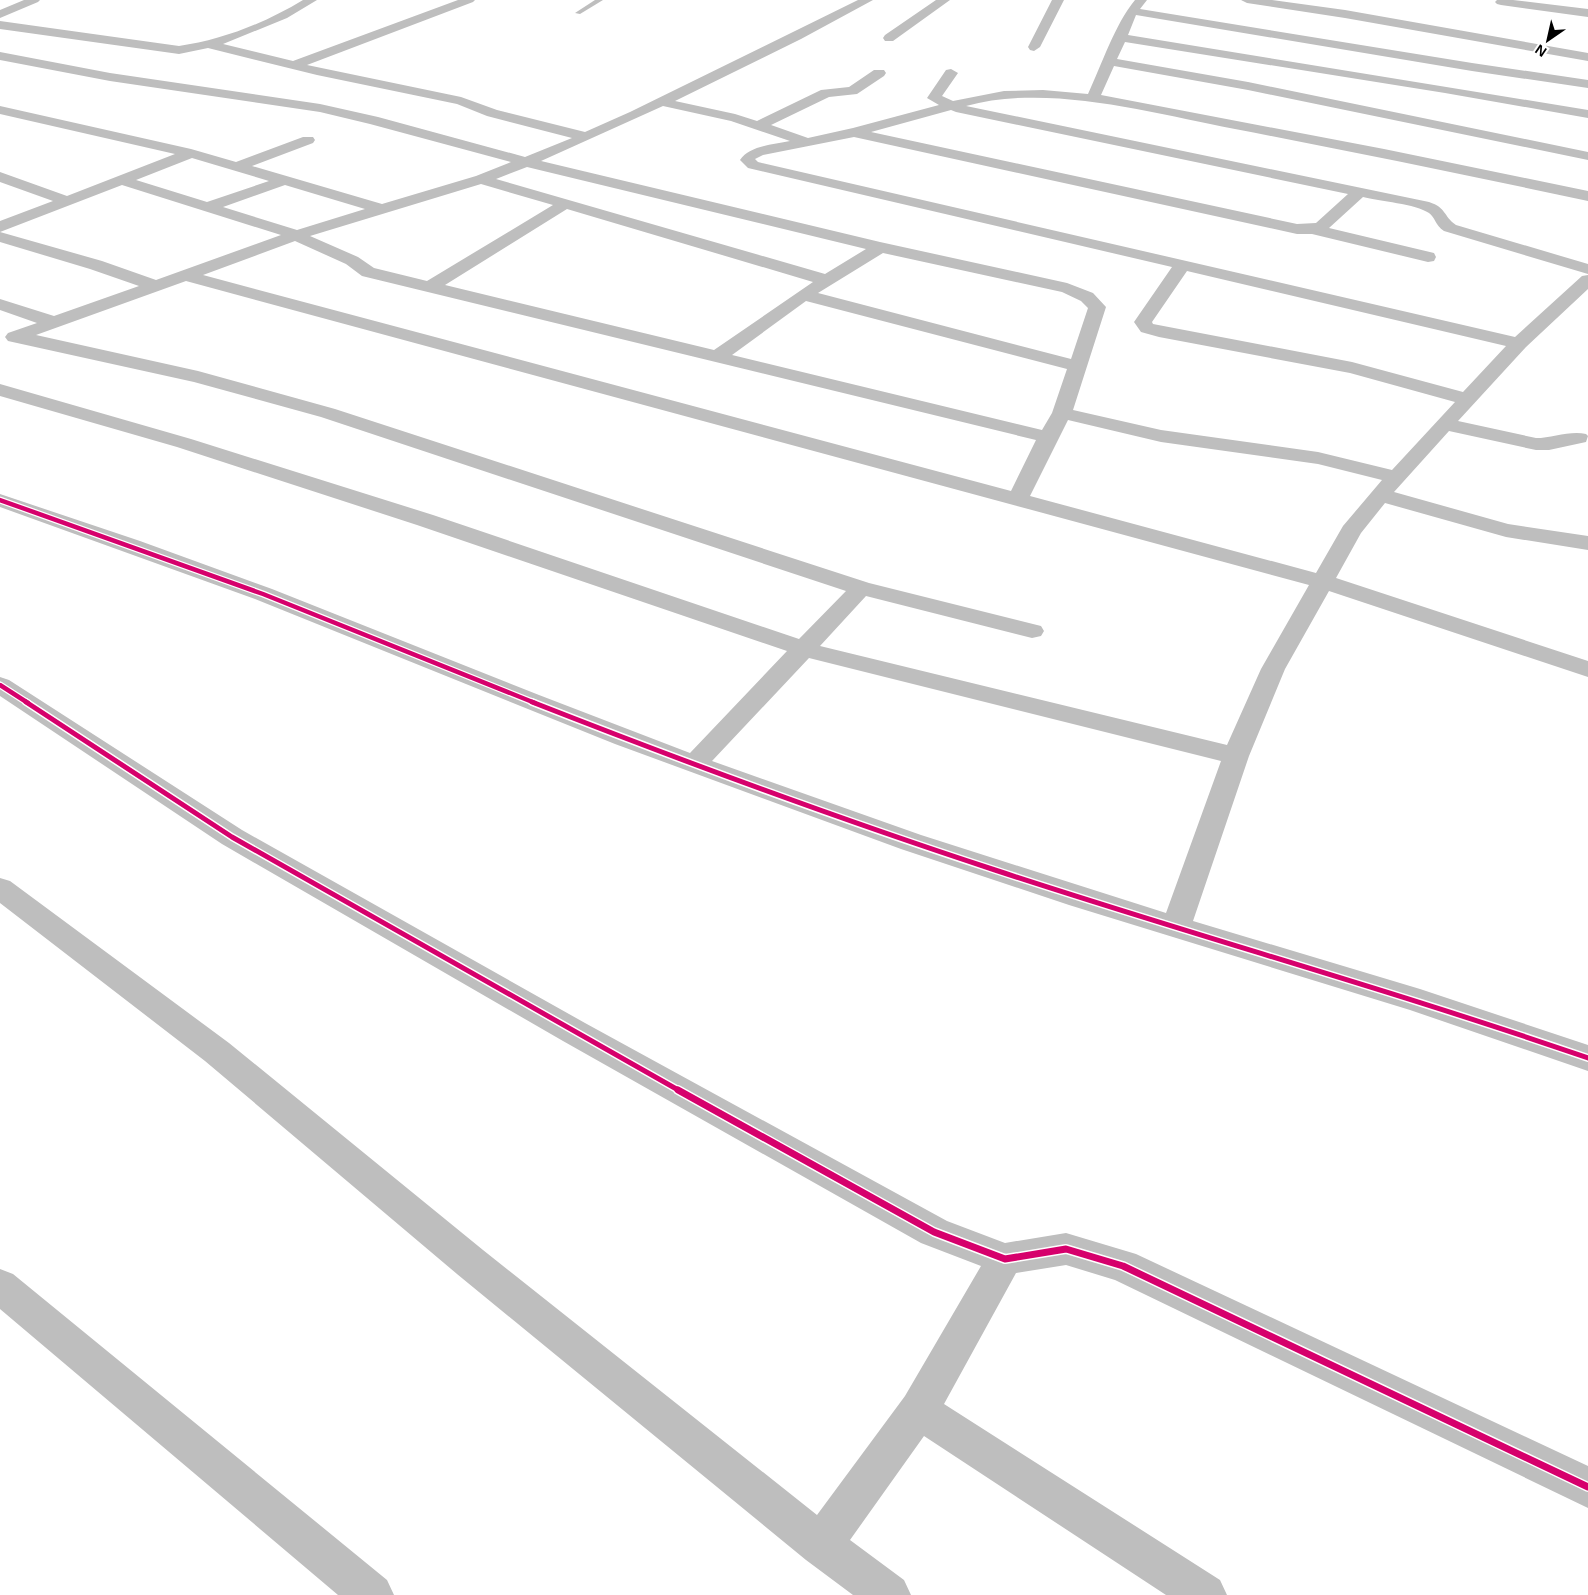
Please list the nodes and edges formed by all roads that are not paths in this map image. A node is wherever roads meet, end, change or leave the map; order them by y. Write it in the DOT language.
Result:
graph roads {
  1 [pos="34,0"];
  2 [pos="311,0"];
  3 [pos="468,0"];
  4 [pos="600,0"];
  5 [pos="867,0"];
  6 [pos="944,0"];
  7 [pos="1058,0"];
  8 [pos="1247,0"];
  9 [pos="1501,2"];
  10 [pos="1136,5"];
  11 [pos="578,13"];
  12 [pos="1588,13"];
  13 [pos="0,14"];
  14 [pos="0,25"];
  15 [pos="1119,37"];
  16 [pos="889,38"];
  17 [pos="1504,41"];
  18 [pos="207,44"];
  19 [pos="1034,47"];
  20 [pos="0,56"];
  21 [pos="1588,57"];
  22 [pos="1108,61"];
  23 [pos="294,65"];
  24 [pos="1472,67"];
  25 [pos="879,73"];
  26 [pos="951,73"];
  27 [pos="1588,84"];
  28 [pos="1445,89"];
  29 [pos="1093,98"];
  30 [pos="662,102"];
  31 [pos="948,105"];
  32 [pos="0,110"];
  33 [pos="1588,114"];
  34 [pos="1413,119"];
  35 [pos="760,125"];
  36 [pos="855,132"];
  37 [pos="586,137"];
  38 [pos="308,140"];
  39 [pos="808,142"];
  40 [pos="192,153"];
  41 [pos="1588,156"];
  42 [pos="526,162"];
  43 [pos="238,166"];
  44 [pos="0,177"];
  45 [pos="481,179"];
  46 [pos="121,180"];
  47 [pos="285,180"];
  48 [pos="1359,192"];
  49 [pos="1588,196"];
  50 [pos="67,201"];
  51 [pos="565,204"];
  52 [pos="208,207"];
  53 [pos="382,210"];
  54 [pos="0,227"];
  55 [pos="1312,229"];
  56 [pos="297,235"];
  57 [pos="0,237"];
  58 [pos="880,247"];
  59 [pos="1428,257"];
  60 [pos="1183,264"];
  61 [pos="1588,269"];
  62 [pos="184,275"];
  63 [pos="826,280"];
  64 [pos="1588,280"];
  65 [pos="156,286"];
  66 [pos="430,287"];
  67 [pos="803,294"];
  68 [pos="0,304"];
  69 [pos="53,322"];
  70 [pos="8,339"];
  71 [pos="1519,343"];
  72 [pos="718,356"];
  73 [pos="1076,366"];
  74 [pos="0,390"];
  75 [pos="1467,400"];
  76 [pos="1062,413"];
  77 [pos="1444,424"];
  78 [pos="1048,437"];
  79 [pos="1579,438"];
  80 [pos="1396,477"];
  81 [pos="1380,495"];
  82 [pos="1018,499"];
  83 [pos="0,500"];
  84 [pos="1588,543"];
  85 [pos="1321,581"];
  86 [pos="861,588"];
  87 [pos="1032,631"];
  88 [pos="804,649"];
  89 [pos="1588,669"];
  90 [pos="0,685"];
  91 [pos="1236,756"];
  92 [pos="694,764"];
  93 [pos="0,888"];
  94 [pos="1176,927"];
  95 [pos="1588,1058"];
  96 [pos="1004,1259"];
  97 [pos="0,1286"];
  98 [pos="919,1410"];
  99 [pos="1588,1487"];
  100 [pos="821,1545"];
  101 [pos="372,1595"];
  102 [pos="889,1595"];
  103 [pos="1205,1595"];
  1 -- 13 [label="street"];
  2 -- 18 [label="street"];
  3 -- 23 [label="street"];
  4 -- 11 [label="lane"];
  5 -- 30 [label="street"];
  6 -- 16 [label="street"];
  7 -- 19 [label="street"];
  8 -- 17 [label="street"];
  9 -- 12 [label="street"];
  10 -- 15 [label="street"];
  10 -- 24 [label="street"];
  14 -- 18 [label="street"];
  15 -- 22 [label="street"];
  15 -- 28 [label="street"];
  17 -- 21 [label="street"];
  17 -- 24 [label="street"];
  18 -- 23 [label="street"];
  20 -- 42 [label="street"];
  22 -- 29 [label="street"];
  22 -- 34 [label="street"];
  23 -- 37 [label="street"];
  24 -- 27 [label="street"];
  24 -- 28 [label="street"];
  25 -- 35 [label="street"];
  26 -- 31 [label="street"];
  28 -- 33 [label="street"];
  28 -- 34 [label="street"];
  29 -- 31 [label="street"];
  29 -- 49 [label="street"];
  30 -- 35 [label="street"];
  30 -- 37 [label="street"];
  31 -- 36 [label="street"];
  31 -- 48 [label="street"];
  32 -- 40 [label="street"];
  34 -- 41 [label="street"];
  35 -- 39 [label="street"];
  36 -- 39 [label="street"];
  36 -- 55 [label="street"];
  37 -- 42 [label="street"];
  38 -- 43 [label="street"];
  39 -- 60 [label="street"];
  40 -- 43 [label="street"];
  40 -- 46 [label="street"];
  42 -- 45 [label="street"];
  42 -- 58 [label="street"];
  43 -- 47 [label="street"];
  44 -- 50 [label="street"];
  45 -- 51 [label="street"];
  45 -- 53 [label="street"];
  46 -- 50 [label="street"];
  46 -- 52 [label="street"];
  47 -- 52 [label="street"];
  47 -- 53 [label="street"];
  48 -- 55 [label="street"];
  48 -- 61 [label="street"];
  50 -- 54 [label="street"];
  51 -- 63 [label="street"];
  51 -- 66 [label="street"];
  52 -- 56 [label="street"];
  53 -- 56 [label="street"];
  55 -- 59 [label="street"];
  56 -- 62 [label="street"];
  56 -- 66 [label="street"];
  57 -- 65 [label="street"];
  58 -- 63 [label="street"];
  58 -- 73 [label="street"];
  60 -- 71 [label="street"];
  60 -- 75 [label="street"];
  62 -- 65 [label="street"];
  62 -- 82 [label="street"];
  63 -- 67 [label="street"];
  64 -- 71 [label="street"];
  65 -- 69 [label="street"];
  66 -- 72 [label="street"];
  67 -- 72 [label="street"];
  67 -- 73 [label="street"];
  68 -- 69 [label="street"];
  69 -- 70 [label="street"];
  70 -- 86 [label="street"];
  71 -- 75 [label="street"];
  72 -- 78 [label="street"];
  73 -- 76 [label="street"];
  74 -- 88 [label="street"];
  75 -- 77 [label="street"];
  76 -- 78 [label="street"];
  76 -- 80 [label="street"];
  77 -- 79 [label="street"];
  77 -- 80 [label="street"];
  78 -- 82 [label="street"];
  80 -- 81 [label="street"];
  81 -- 84 [label="street"];
  81 -- 85 [label="street"];
  82 -- 85 [label="street"];
  83 -- 92 [label="street"];
  85 -- 89 [label="street"];
  85 -- 91 [label="street"];
  86 -- 87 [label="street"];
  86 -- 88 [label="street"];
  88 -- 91 [label="street"];
  88 -- 92 [label="street"];
  90 -- 96 [label="street"];
  91 -- 94 [label="street"];
  92 -- 94 [label="street"];
  93 -- 100 [label="street"];
  94 -- 95 [label="street"];
  96 -- 98 [label="street"];
  96 -- 99 [label="street"];
  97 -- 101 [label="street"];
  98 -- 100 [label="street"];
  98 -- 103 [label="street"];
  100 -- 102 [label="street"];
}
